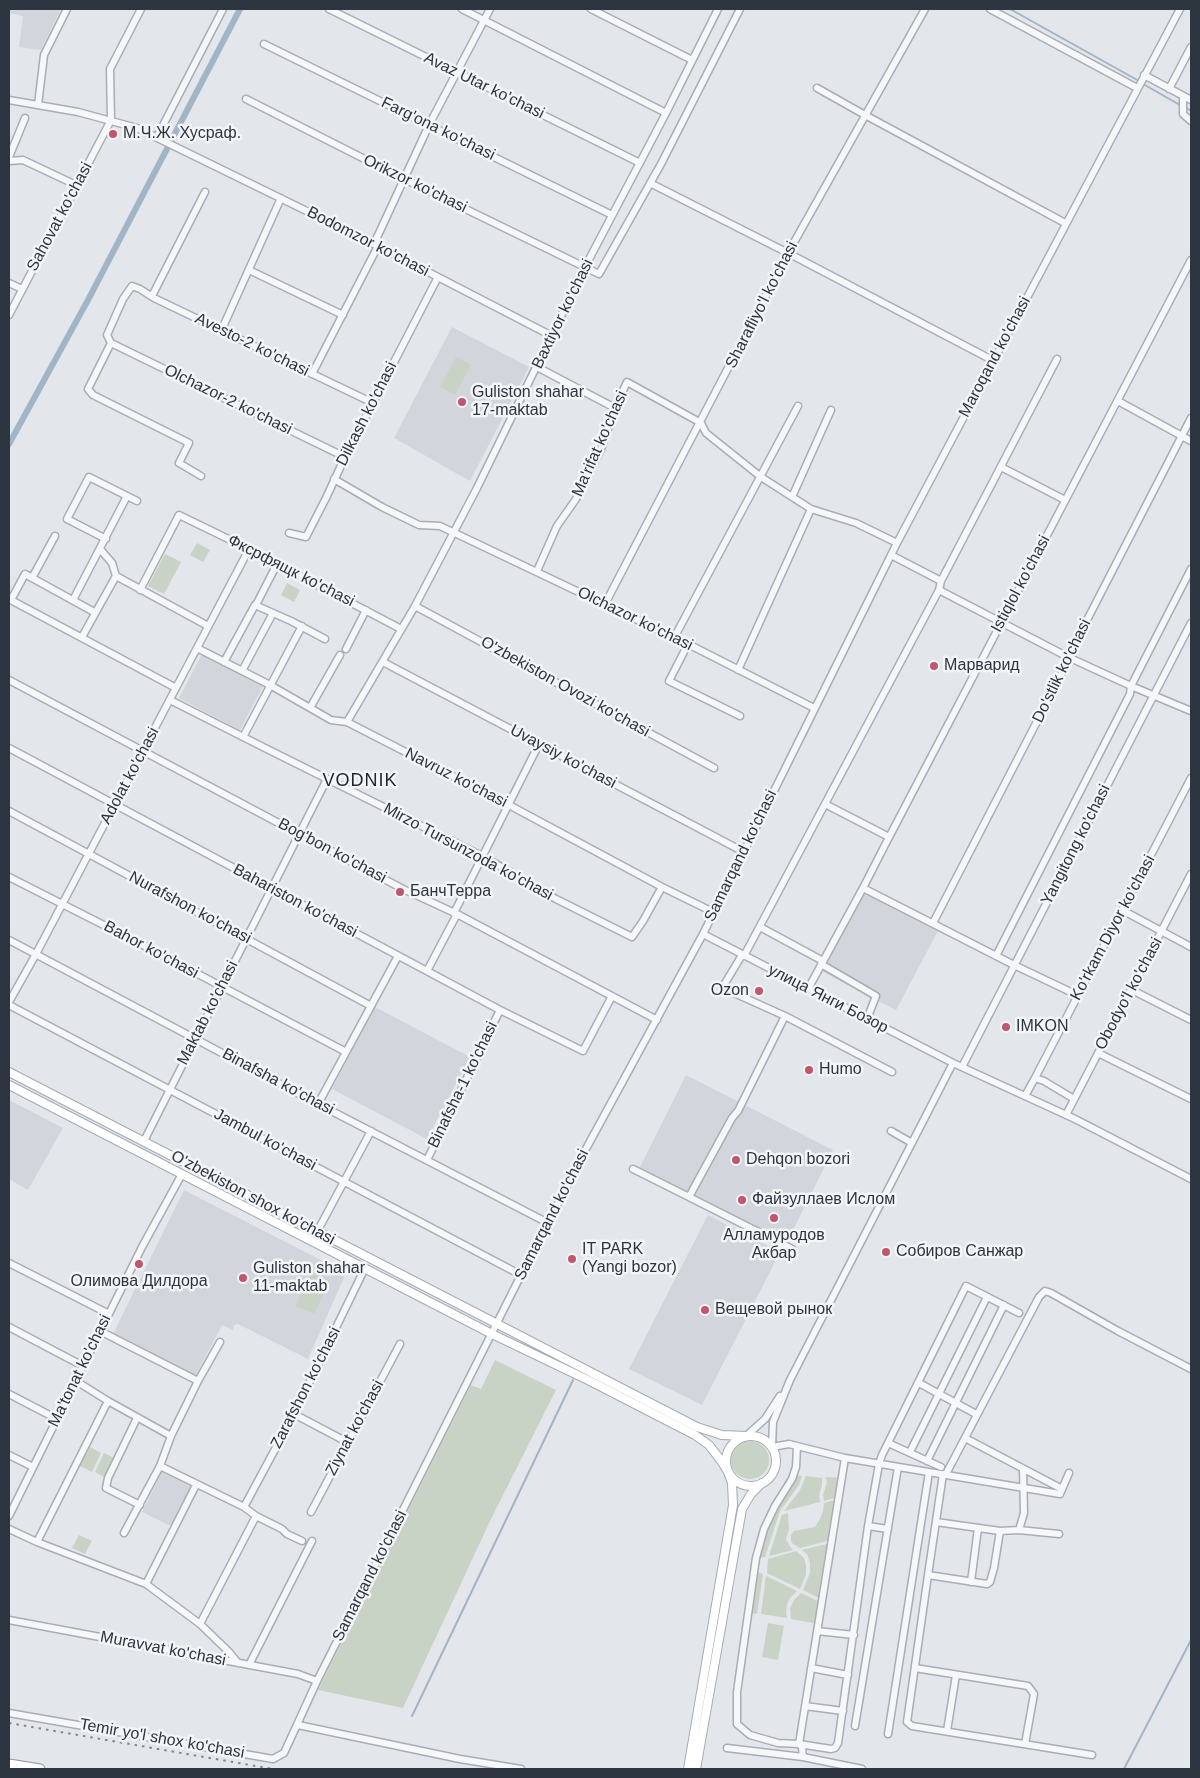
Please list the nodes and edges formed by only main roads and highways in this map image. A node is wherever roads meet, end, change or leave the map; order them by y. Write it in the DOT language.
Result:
graph roads {
  1 [pos="9,1072"];
  2 [pos="9,1085"];
  3 [pos="746,1436"];
  4 [pos="728,1472"];
  5 [pos="762,1483"];
  6 [pos="698,1735"];
  7 [pos="9,1764"];
  8 [pos="40,1769"];
  9 [pos="688,1769"];
  10 [pos="696,1769"];
  1 -- 3 [label="main road, O'zbekiston shox ko'chasi"];
  2 -- 4 [label="main road, O'zbekiston shox ko'chasi"];
  3 -- 4 [label="main road"];
  3 -- 5 [label="main road"];
  4 -- 5 [label="main road"];
  4 -- 6 [label="main road"];
  5 -- 6 [label="main road"];
  6 -- 9 [label="main road"];
  6 -- 10 [label="main road"];
  7 -- 8 [label="highway"];
}
